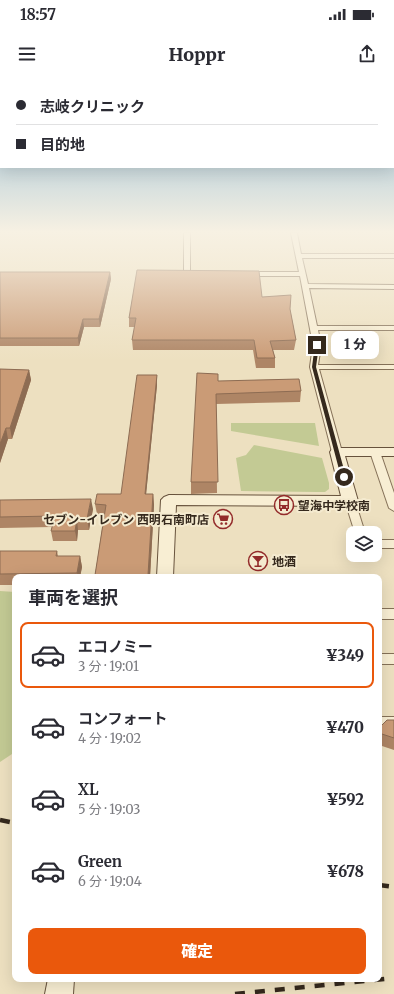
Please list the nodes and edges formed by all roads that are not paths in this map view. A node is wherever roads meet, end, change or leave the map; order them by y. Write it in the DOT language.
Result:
graph roads {
  1 [pos="303,276"];
  2 [pos="306,286"];
  3 [pos="394,287"];
  4 [pos="314,328"];
  5 [pos="394,328"];
  6 [pos="314,367"];
  7 [pos="394,367"];
  8 [pos="337,452"];
  9 [pos="375,452"];
  10 [pos="394,452"];
  11 [pos="350,501"];
  12 [pos="394,508"];
  13 [pos="358,526"];
  14 [pos="382,544"];
  15 [pos="394,544"];
  16 [pos="165,574"];
  17 [pos="382,614"];
  18 [pos="394,614"];
  19 [pos="382,659"];
  20 [pos="394,659"];
  21 [pos="382,723"];
  22 [pos="394,723"];
  23 [pos="61,982"];
  24 [pos="59,994"];
  1 -- 2 [label="street"];
  2 -- 3 [label="street"];
  2 -- 4 [label="street"];
  4 -- 5 [label="street"];
  4 -- 6 [label="street"];
  6 -- 7 [label="street"];
  6 -- 8 [label="street"];
  8 -- 9 [label="street"];
  8 -- 11 [label="street"];
  9 -- 10 [label="street"];
  9 -- 12 [label="street"];
  11 -- 13 [label="street"];
  11 -- 16 [label="street"];
  14 -- 15 [label="street"];
  17 -- 18 [label="street"];
  19 -- 20 [label="street"];
  21 -- 22 [label="street"];
  23 -- 24 [label="street"];
}
